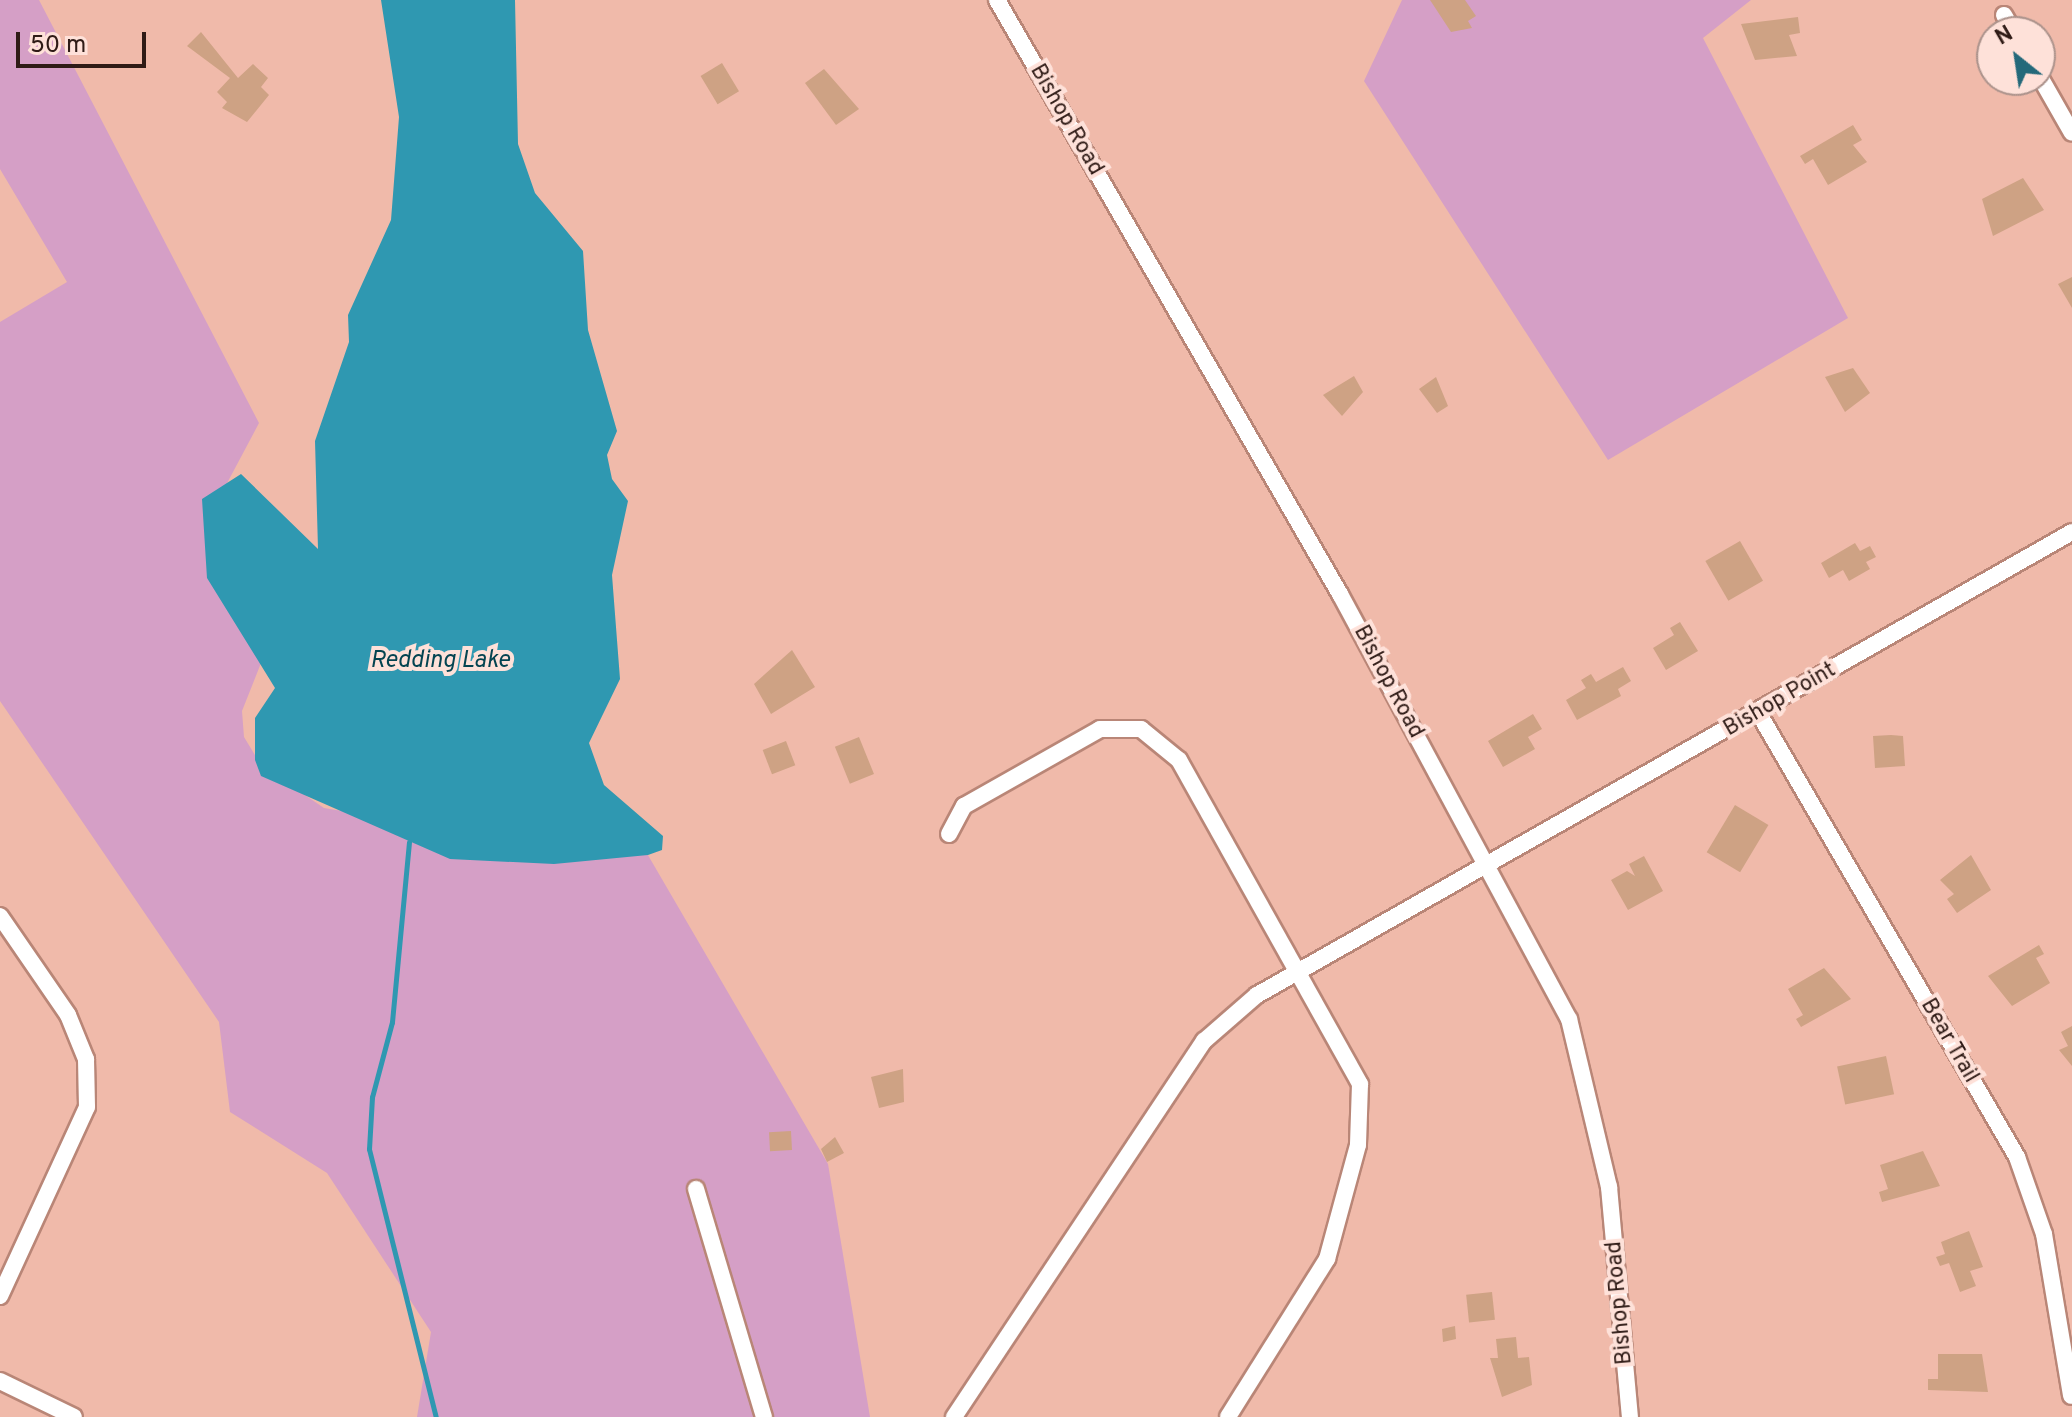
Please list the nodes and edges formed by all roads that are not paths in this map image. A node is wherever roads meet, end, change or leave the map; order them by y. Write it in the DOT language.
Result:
graph roads {
  1 [pos="997,0"];
  2 [pos="2051,96"];
  3 [pos="2072,133"];
  4 [pos="2072,532"];
  5 [pos="1758,712"];
  6 [pos="949,834"];
  7 [pos="1487,866"];
  8 [pos="0,916"];
  9 [pos="1300,970"];
  10 [pos="696,1189"];
  11 [pos="0,1296"];
  12 [pos="0,1381"];
  13 [pos="2071,1396"];
  14 [pos="74,1417"];
  15 [pos="764,1417"];
  16 [pos="954,1417"];
  17 [pos="1228,1417"];
  18 [pos="1630,1417"];
  1 -- 7 [label="street, Bishop Road"];
  2 -- 3 [label="street"];
  4 -- 5 [label="street, Bishop Point"];
  5 -- 7 [label="street, Bishop Point"];
  5 -- 13 [label="street, Bear Trail"];
  6 -- 9 [label="street"];
  7 -- 9 [label="street, Bishop Point"];
  7 -- 18 [label="street, Bishop Road"];
  8 -- 11 [label="street"];
  9 -- 16 [label="street, Bishop Point"];
  9 -- 17 [label="street"];
  10 -- 15 [label="street"];
  12 -- 14 [label="street"];
}
